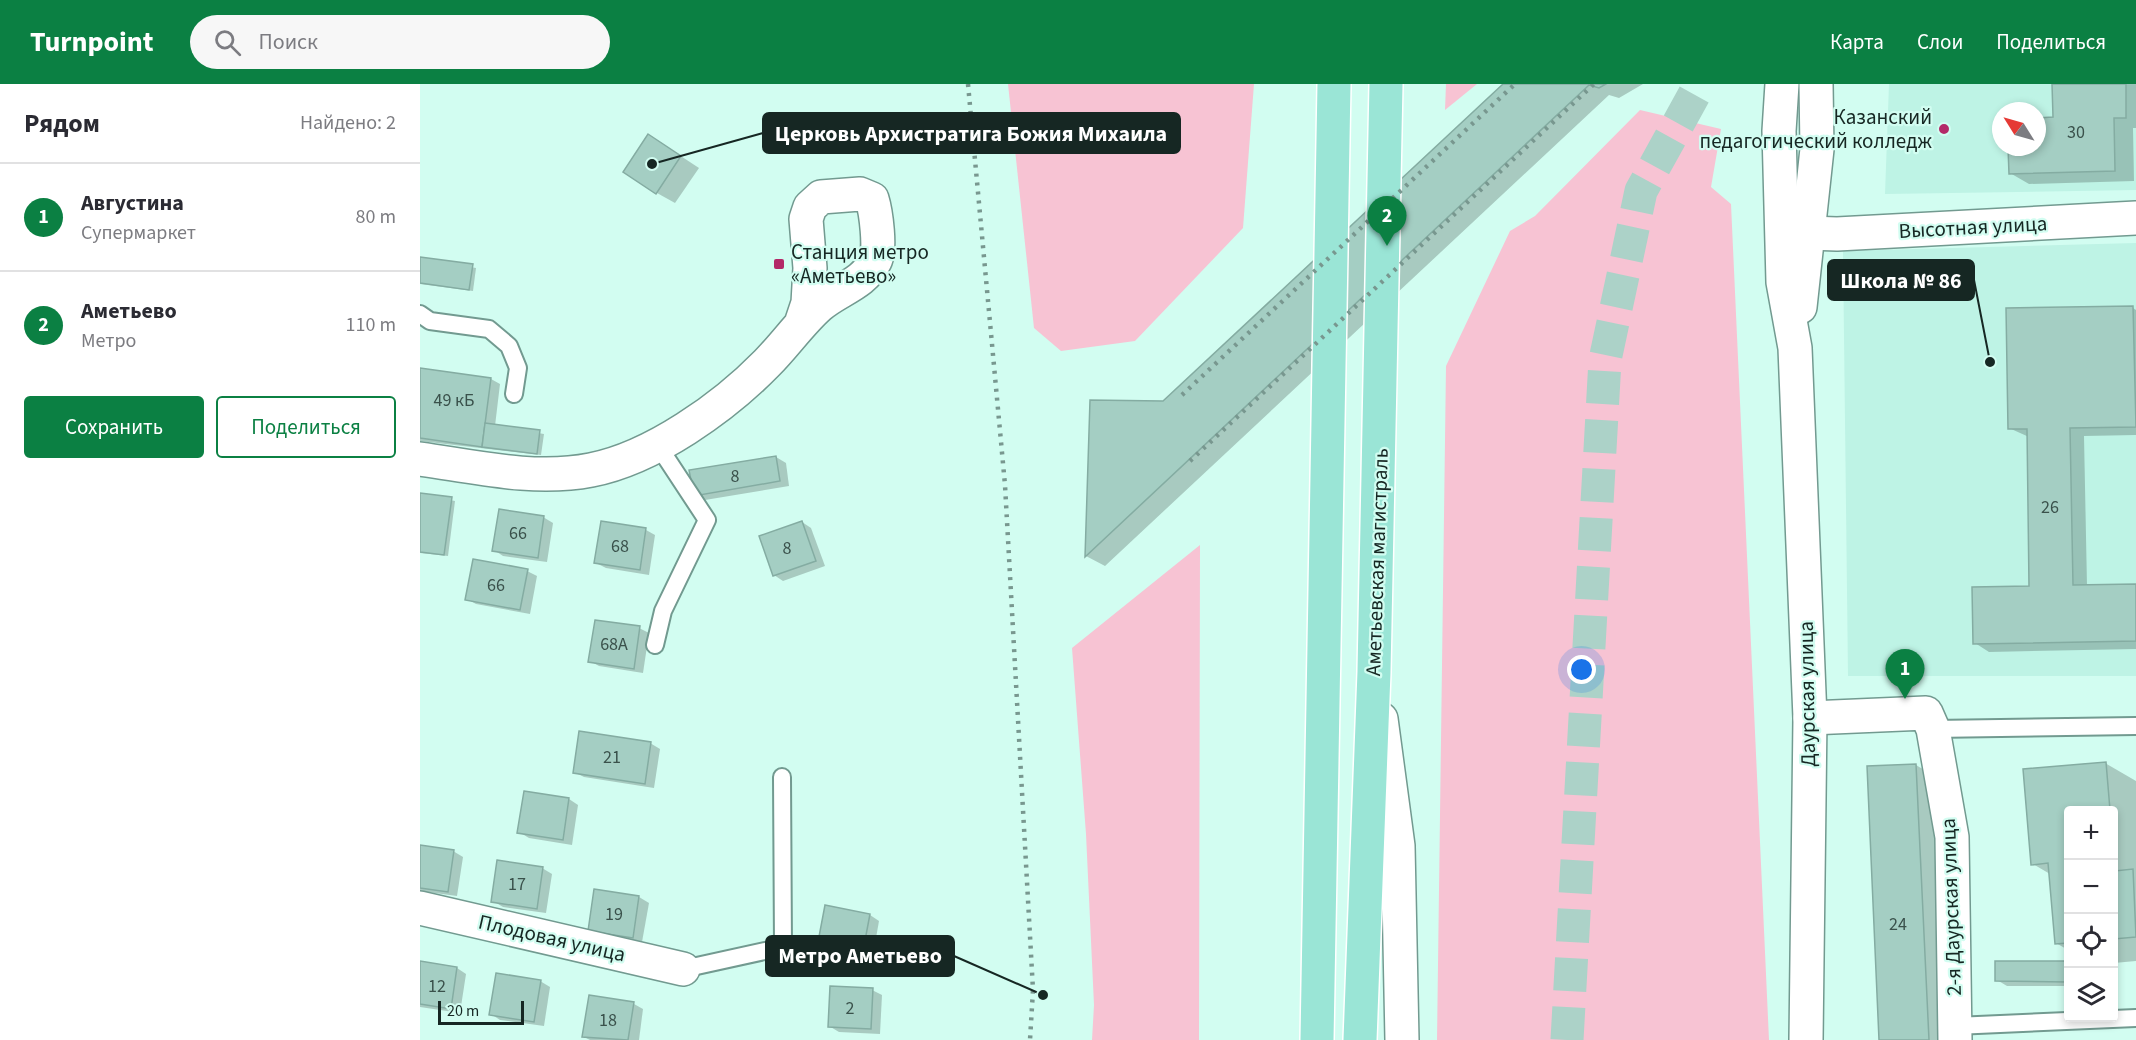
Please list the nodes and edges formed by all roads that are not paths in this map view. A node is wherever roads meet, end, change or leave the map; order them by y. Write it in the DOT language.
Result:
graph roads {
  1 [pos="1334,84"];
  2 [pos="1386,84"];
  3 [pos="1782,84"];
  4 [pos="1816,84"];
  5 [pos="2136,218"];
  6 [pos="1809,233"];
  7 [pos="420,314"];
  8 [pos="801,324"];
  9 [pos="1795,348"];
  10 [pos="514,394"];
  11 [pos="657,444"];
  12 [pos="420,459"];
  13 [pos="655,645"];
  14 [pos="1374,672"];
  15 [pos="1810,718"];
  16 [pos="2136,726"];
  17 [pos="1933,729"];
  18 [pos="782,777"];
  19 [pos="420,908"];
  20 [pos="683,969"];
  21 [pos="2136,1018"];
  22 [pos="1955,1033"];
  23 [pos="1317,1040"];
  24 [pos="1360,1040"];
  25 [pos="1402,1040"];
  26 [pos="1806,1040"];
  1 -- 23 [label="main road"];
  2 -- 14 [label="main road, Аметьевская магистраль"];
  3 -- 9 [label="street, Даурская улица"];
  4 -- 6 [label="street, Даурская улица"];
  5 -- 6 [label="street, Высотная улица"];
  6 -- 9 [label="street, Даурская улица"];
  7 -- 10 [label="lane"];
  8 -- 11 [label="street"];
  9 -- 15 [label="street, Даурская улица"];
  11 -- 12 [label="street"];
  11 -- 13 [label="lane"];
  14 -- 24 [label="main road, Аметьевская магистраль"];
  14 -- 25 [label="street"];
  15 -- 17 [label="street"];
  15 -- 26 [label="street, Даурская улица"];
  16 -- 17 [label="lane"];
  17 -- 22 [label="street, 2-я Даурская улица"];
  18 -- 20 [label="lane"];
  19 -- 20 [label="street, Плодовая улица"];
  21 -- 22 [label="lane"];
}
